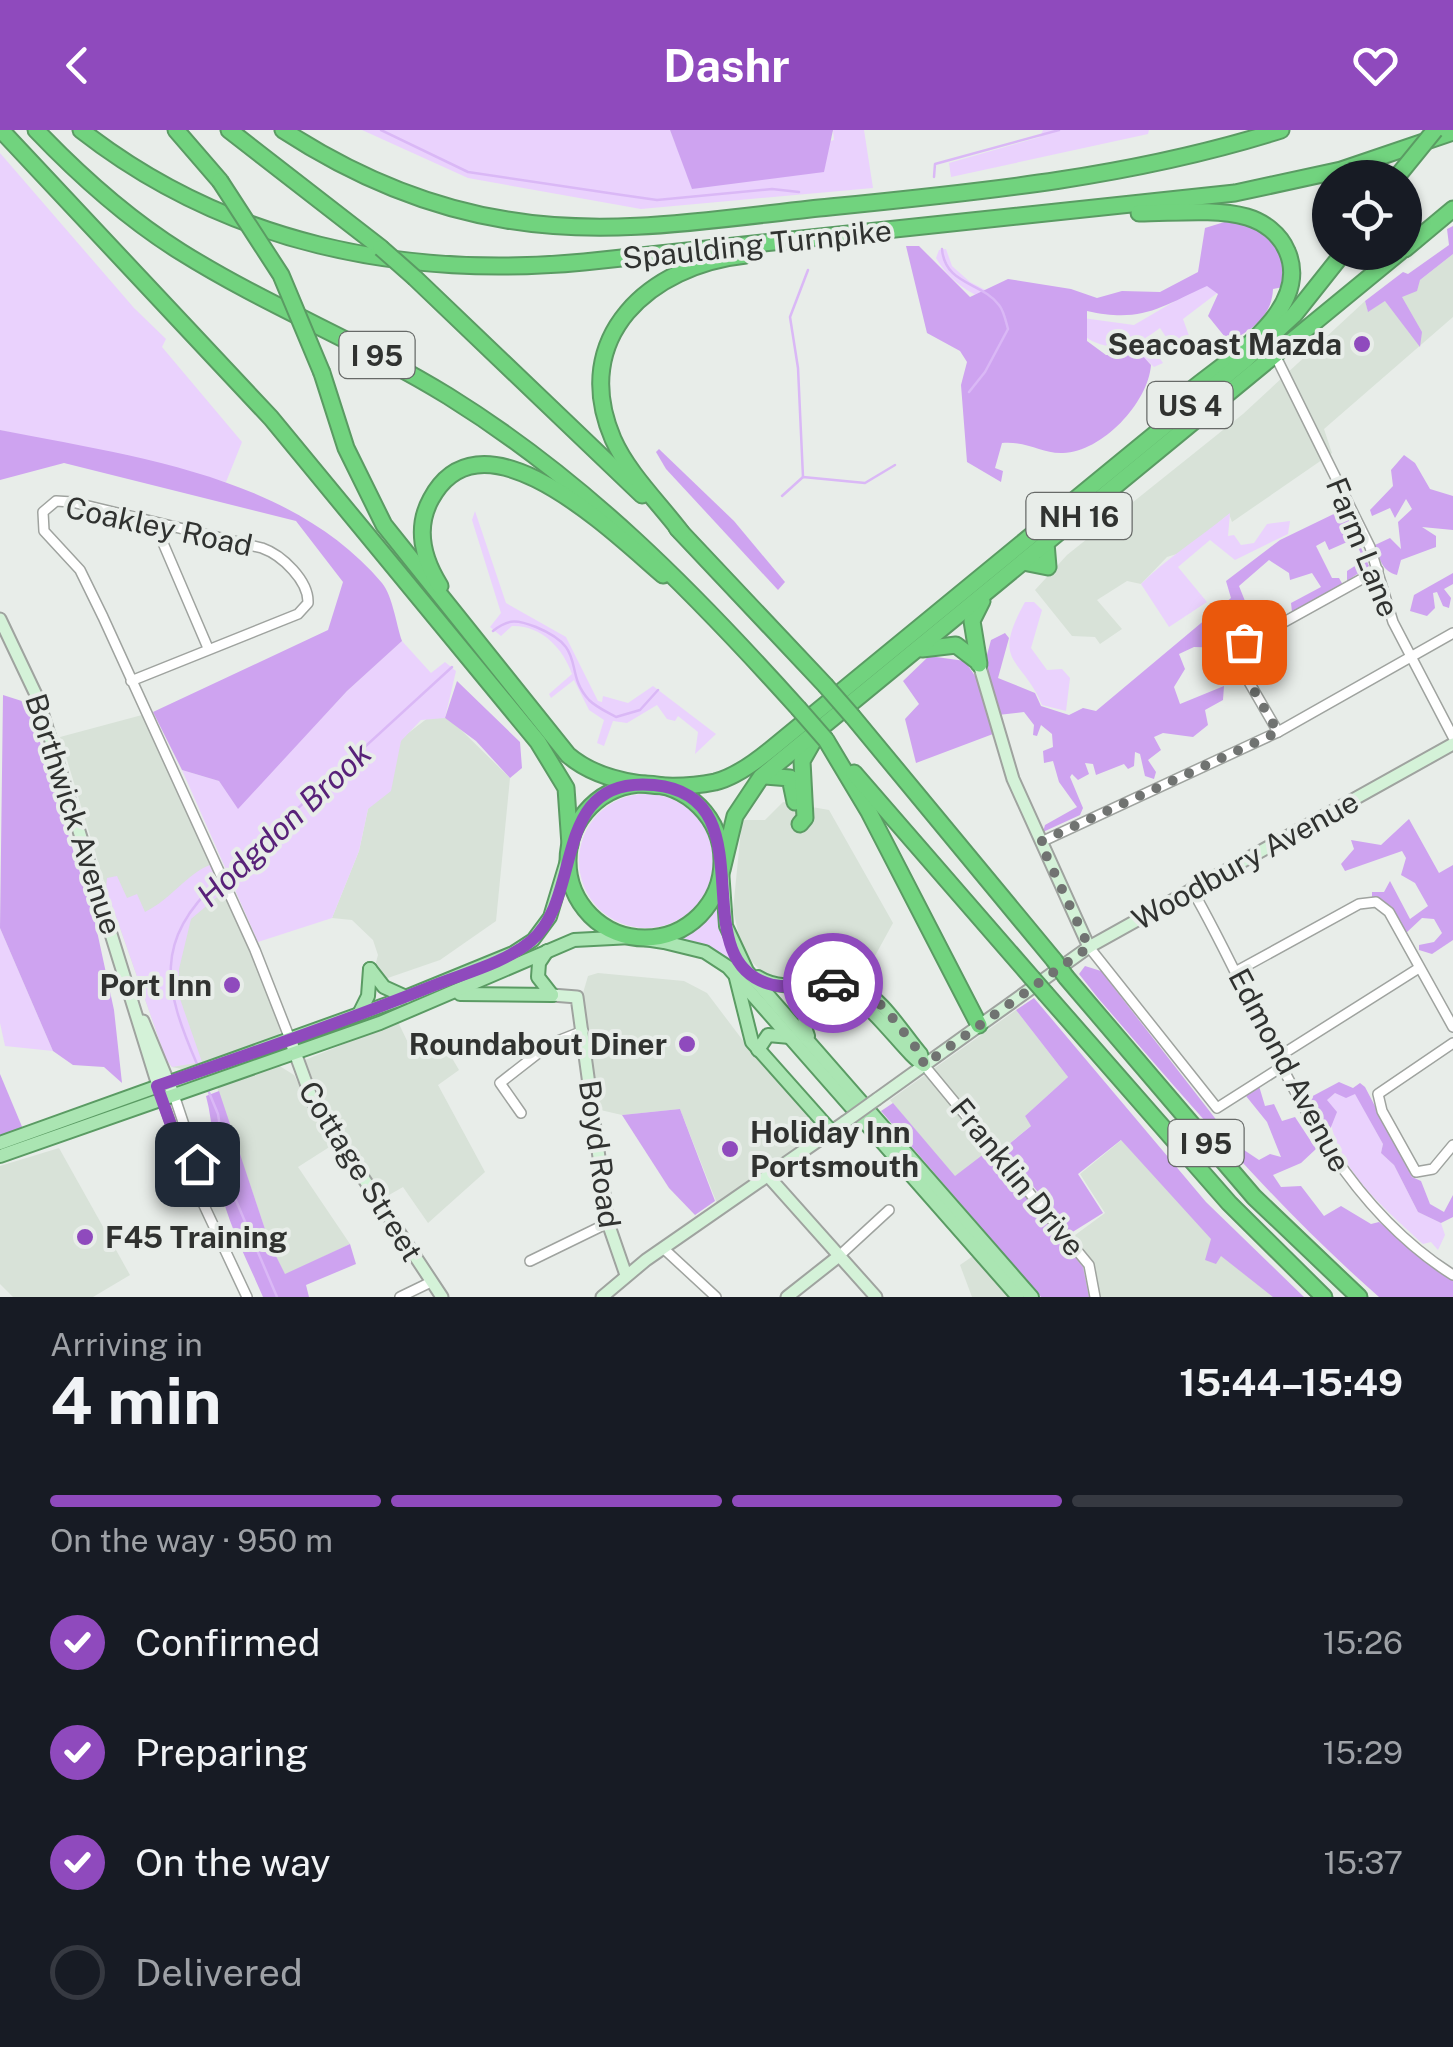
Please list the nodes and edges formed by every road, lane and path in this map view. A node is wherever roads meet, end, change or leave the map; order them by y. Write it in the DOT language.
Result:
graph roads {
  1 [pos="0,130"];
  2 [pos="36,130"];
  3 [pos="82,130"];
  4 [pos="176,130"];
  5 [pos="229,130"];
  6 [pos="283,130"];
  7 [pos="1281,130"];
  8 [pos="1435,130"];
  9 [pos="1453,132"];
  10 [pos="1411,160"];
  11 [pos="1453,209"];
  12 [pos="1066,212"];
  13 [pos="993,219"];
  14 [pos="1422,235"];
  15 [pos="1331,270"];
  16 [pos="1380,270"];
  17 [pos="1275,355"];
  18 [pos="154,522"];
  19 [pos="682,532"];
  20 [pos="1022,542"];
  21 [pos="1378,570"];
  22 [pos="992,587"];
  23 [pos="703,603"];
  24 [pos="0,619"];
  25 [pos="467,631"];
  26 [pos="1453,633"];
  27 [pos="208,648"];
  28 [pos="908,656"];
  29 [pos="1413,659"];
  30 [pos="979,664"];
  31 [pos="131,682"];
  32 [pos="829,720"];
  33 [pos="1278,732"];
  34 [pos="826,740"];
  35 [pos="1453,741"];
  36 [pos="762,777"];
  37 [pos="652,784"];
  38 [pos="1040,842"];
  39 [pos="569,849"];
  40 [pos="722,870"];
  41 [pos="1191,888"];
  42 [pos="632,937"];
  43 [pos="1089,947"];
  44 [pos="548,950"];
  45 [pos="1420,968"];
  46 [pos="740,972"];
  47 [pos="1237,972"];
  48 [pos="552,995"];
  49 [pos="406,997"];
  50 [pos="440,998"];
  51 [pos="359,1014"];
  52 [pos="979,1025"];
  53 [pos="1453,1027"];
  54 [pos="583,1030"];
  55 [pos="790,1037"];
  56 [pos="1453,1043"];
  57 [pos="292,1046"];
  58 [pos="758,1050"];
  59 [pos="817,1051"];
  60 [pos="1280,1062"];
  61 [pos="924,1065"];
  62 [pos="166,1090"];
  63 [pos="522,1114"];
  64 [pos="832,1132"];
  65 [pos="0,1143"];
  66 [pos="1453,1146"];
  67 [pos="0,1156"];
  68 [pos="769,1177"];
  69 [pos="889,1210"];
  70 [pos="608,1223"];
  71 [pos="664,1248"];
  72 [pos="839,1256"];
  73 [pos="530,1261"];
  74 [pos="626,1275"];
  75 [pos="1453,1276"];
  76 [pos="432,1282"];
  77 [pos="247,1297"];
  78 [pos="400,1297"];
  79 [pos="442,1297"];
  80 [pos="602,1297"];
  81 [pos="716,1297"];
  82 [pos="787,1297"];
  83 [pos="876,1297"];
  84 [pos="1018,1297"];
  85 [pos="1032,1297"];
  86 [pos="1095,1297"];
  87 [pos="1324,1297"];
  88 [pos="1359,1297"];
  1 -- 39 [label="highway"];
  2 -- 23 [label="highway, I 95"];
  3 -- 13 [label="highway, Spaulding Turnpike"];
  4 -- 25 [label="highway, bridge"];
  5 -- 19 [label="highway, I 95, bridge"];
  6 -- 7 [label="highway, Spaulding Turnpike"];
  8 -- 10 [label="highway, bridge"];
  9 -- 12 [label="highway, Spaulding Turnpike"];
  11 -- 14 [label="highway, NH 16"];
  12 -- 13 [label="highway, Spaulding Turnpike"];
  12 -- 20 [label="highway"];
  13 -- 19 [label="highway"];
  15 -- 20 [label="highway, US 4"];
  16 -- 17 [label="highway, NH 16"];
  17 -- 21 [label="street, Farm Lane"];
  17 -- 22 [label="highway, NH 16"];
  18 -- 27 [label="street"];
  18 -- 27 [label="street, Coakley Road"];
  18 -- 31 [label="street, Coakley Road"];
  19 -- 88 [label="highway, I 95, bridge"];
  20 -- 37 [label="highway, US 4"];
  21 -- 29 [label="street, Farm Lane"];
  21 -- 33 [label="street"];
  22 -- 28 [label="highway, NH 16"];
  22 -- 30 [label="highway"];
  23 -- 25 [label="highway"];
  23 -- 34 [label="highway, I 95, bridge"];
  24 -- 62 [label="street, Borthwick Avenue"];
  25 -- 37 [label="highway"];
  26 -- 29 [label="street"];
  27 -- 31 [label="street, Coakley Road"];
  28 -- 30 [label="highway"];
  28 -- 32 [label="highway, NH 16"];
  29 -- 33 [label="street"];
  29 -- 35 [label="street, Farm Lane"];
  30 -- 38 [label="street"];
  31 -- 57 [label="street, Coakley Road"];
  32 -- 36 [label="highway, NH 16"];
  32 -- 36 [label="highway"];
  33 -- 38 [label="street"];
  34 -- 52 [label="highway"];
  34 -- 87 [label="highway, I 95, bridge"];
  35 -- 41 [label="street, Woodbury Avenue"];
  36 -- 40 [label="highway, NH 16"];
  37 -- 39 [label="highway"];
  37 -- 40 [label="highway"];
  38 -- 43 [label="street"];
  39 -- 42 [label="highway"];
  39 -- 49 [label="main road"];
  40 -- 42 [label="highway"];
  40 -- 46 [label="main road"];
  41 -- 43 [label="street, Woodbury Avenue"];
  41 -- 47 [label="street, Edmond Avenue"];
  42 -- 44 [label="main road"];
  42 -- 46 [label="main road"];
  43 -- 52 [label="street, Woodbury Avenue"];
  43 -- 60 [label="street"];
  44 -- 48 [label="main road"];
  44 -- 50 [label="main road"];
  45 -- 47 [label="street"];
  45 -- 53 [label="street"];
  45 -- 60 [label="street"];
  46 -- 55 [label="main road"];
  46 -- 58 [label="main road"];
  46 -- 59 [label="main road"];
  46 -- 61 [label="main road"];
  47 -- 60 [label="street, Edmond Avenue"];
  48 -- 50 [label="main road"];
  48 -- 54 [label="street, Boyd Road"];
  49 -- 51 [label="main road"];
  49 -- 51 [label="main road"];
  50 -- 57 [label="main road"];
  51 -- 57 [label="main road"];
  52 -- 61 [label="street, Woodbury Avenue"];
  54 -- 63 [label="street"];
  54 -- 70 [label="street, Boyd Road"];
  55 -- 58 [label="main road"];
  55 -- 84 [label="main road"];
  56 -- 66 [label="street"];
  57 -- 62 [label="main road"];
  57 -- 76 [label="street, Cottage Street"];
  58 -- 64 [label="main road"];
  59 -- 61 [label="main road"];
  59 -- 85 [label="main road"];
  60 -- 75 [label="street, Edmond Avenue"];
  61 -- 64 [label="street, Woodbury Avenue, bridge"];
  61 -- 86 [label="street, Franklin Drive"];
  62 -- 65 [label="main road"];
  62 -- 67 [label="main road"];
  62 -- 77 [label="street"];
  64 -- 68 [label="street, Woodbury Avenue"];
  68 -- 71 [label="street, Woodbury Avenue"];
  68 -- 72 [label="street"];
  69 -- 72 [label="street"];
  70 -- 73 [label="street"];
  70 -- 74 [label="street, Boyd Road"];
  71 -- 74 [label="street, Woodbury Avenue"];
  71 -- 81 [label="street"];
  72 -- 82 [label="street"];
  72 -- 83 [label="street"];
  74 -- 80 [label="street, Woodbury Avenue"];
  76 -- 78 [label="street"];
  76 -- 79 [label="street, Cottage Street"];
}
